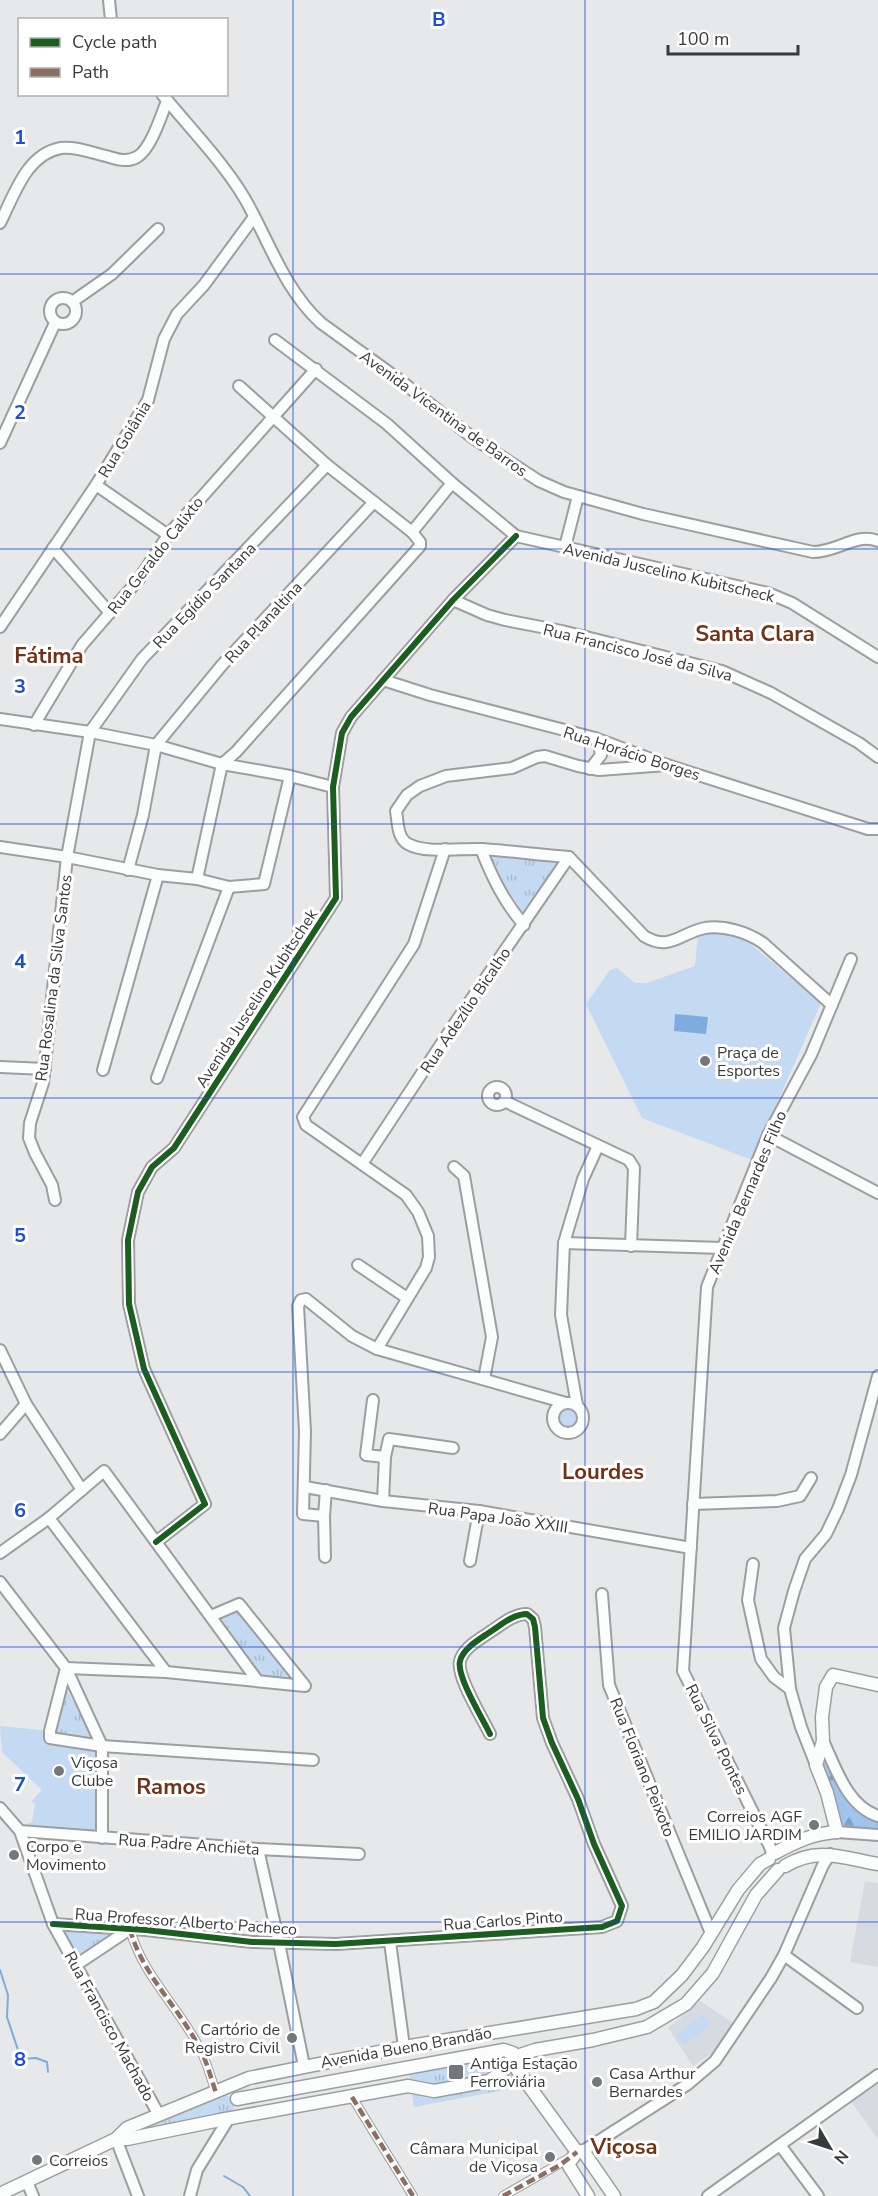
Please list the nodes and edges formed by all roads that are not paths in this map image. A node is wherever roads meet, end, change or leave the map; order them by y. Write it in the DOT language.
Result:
graph roads {
  1 [pos="109,0"];
  2 [pos="111,18"];
  3 [pos="164,98"];
  4 [pos="254,217"];
  5 [pos="0,223"];
  6 [pos="158,229"];
  7 [pos="72,302"];
  8 [pos="55,323"];
  9 [pos="275,340"];
  10 [pos="316,369"];
  11 [pos="239,386"];
  12 [pos="274,417"];
  13 [pos="0,443"];
  14 [pos="327,465"];
  15 [pos="452,483"];
  16 [pos="96,485"];
  17 [pos="578,496"];
  18 [pos="374,502"];
  19 [pos="412,532"];
  20 [pos="168,535"];
  21 [pos="516,536"];
  22 [pos="878,542"];
  23 [pos="53,548"];
  24 [pos="565,548"];
  25 [pos="453,600"];
  26 [pos="110,613"];
  27 [pos="0,627"];
  28 [pos="878,657"];
  29 [pos="383,680"];
  30 [pos="0,719"];
  31 [pos="34,725"];
  32 [pos="90,732"];
  33 [pos="595,738"];
  34 [pos="156,745"];
  35 [pos="622,748"];
  36 [pos="878,757"];
  37 [pos="222,764"];
  38 [pos="667,765"];
  39 [pos="590,769"];
  40 [pos="619,769"];
  41 [pos="290,776"];
  42 [pos="333,787"];
  43 [pos="878,829"];
  44 [pos="0,848"];
  45 [pos="445,849"];
  46 [pos="481,849"];
  47 [pos="67,857"];
  48 [pos="569,857"];
  49 [pos="128,870"];
  50 [pos="158,875"];
  51 [pos="197,879"];
  52 [pos="229,887"];
  53 [pos="524,925"];
  54 [pos="851,959"];
  55 [pos="832,1005"];
  56 [pos="0,1067"];
  57 [pos="45,1069"];
  58 [pos="103,1070"];
  59 [pos="157,1078"];
  60 [pos="504,1101"];
  61 [pos="768,1135"];
  62 [pos="598,1146"];
  63 [pos="362,1164"];
  64 [pos="454,1167"];
  65 [pos="878,1193"];
  66 [pos="55,1200"];
  67 [pos="564,1243"];
  68 [pos="631,1246"];
  69 [pos="722,1248"];
  70 [pos="358,1265"];
  71 [pos="407,1298"];
  72 [pos="377,1349"];
  73 [pos="0,1350"];
  74 [pos="484,1379"];
  75 [pos="877,1382"];
  76 [pos="373,1400"];
  77 [pos="26,1404"];
  78 [pos="878,1422"];
  79 [pos="865,1428"];
  80 [pos="0,1434"];
  81 [pos="453,1448"];
  82 [pos="385,1457"];
  83 [pos="811,1478"];
  84 [pos="305,1487"];
  85 [pos="82,1490"];
  86 [pos="326,1490"];
  87 [pos="383,1501"];
  88 [pos="693,1504"];
  89 [pos="479,1511"];
  90 [pos="324,1516"];
  91 [pos="49,1518"];
  92 [pos="156,1542"];
  93 [pos="691,1548"];
  94 [pos="0,1553"];
  95 [pos="325,1557"];
  96 [pos="470,1561"];
  97 [pos="753,1564"];
  98 [pos="0,1582"];
  99 [pos="602,1594"];
  100 [pos="211,1617"];
  101 [pos="66,1668"];
  102 [pos="166,1672"];
  103 [pos="257,1680"];
  104 [pos="878,1685"];
  105 [pos="790,1689"];
  106 [pos="490,1734"];
  107 [pos="823,1741"];
  108 [pos="102,1746"];
  109 [pos="313,1760"];
  110 [pos="816,1765"];
  111 [pos="0,1808"];
  112 [pos="878,1816"];
  113 [pos="20,1831"];
  114 [pos="837,1832"];
  115 [pos="878,1835"];
  116 [pos="102,1838"];
  117 [pos="258,1849"];
  118 [pos="359,1854"];
  119 [pos="830,1854"];
  120 [pos="772,1855"];
  121 [pos="878,1864"];
  122 [pos="782,1868"];
  123 [pos="53,1924"];
  124 [pos="130,1929"];
  125 [pos="711,1933"];
  126 [pos="390,1942"];
  127 [pos="279,1943"];
  128 [pos="784,1955"];
  129 [pos="76,1965"];
  130 [pos="857,2008"];
  131 [pos="404,2047"];
  132 [pos="514,2057"];
  133 [pos="304,2066"];
  134 [pos="878,2075"];
  135 [pos="218,2092"];
  136 [pos="352,2097"];
  137 [pos="237,2099"];
  138 [pos="155,2117"];
  139 [pos="229,2118"];
  140 [pos="154,2133"];
  141 [pos="116,2139"];
  142 [pos="780,2145"];
  143 [pos="580,2152"];
  144 [pos="27,2182"];
  145 [pos="0,2194"];
  146 [pos="33,2196"];
  147 [pos="138,2196"];
  148 [pos="190,2196"];
  149 [pos="413,2196"];
  150 [pos="502,2196"];
  151 [pos="588,2196"];
  152 [pos="614,2196"];
  153 [pos="708,2196"];
  154 [pos="818,2196"];
  1 -- 2 [label="street"];
  3 -- 4 [label="street, Avenida Vicentina de Barros"];
  3 -- 5 [label="street"];
  4 -- 16 [label="street, Rua Goiânia"];
  4 -- 17 [label="street, Avenida Vicentina de Barros"];
  6 -- 7 [label="street"];
  7 -- 8 [label="street"];
  7 -- 8 [label="street"];
  8 -- 13 [label="street"];
  9 -- 10 [label="street"];
  10 -- 12 [label="street, Rua Geraldo Calixto"];
  10 -- 15 [label="street"];
  11 -- 12 [label="street"];
  12 -- 14 [label="street"];
  12 -- 20 [label="street, Rua Geraldo Calixto"];
  14 -- 18 [label="street"];
  14 -- 32 [label="street, Rua Egídio Santana"];
  15 -- 19 [label="street"];
  15 -- 21 [label="street"];
  16 -- 20 [label="street"];
  16 -- 23 [label="street, Rua Goiânia"];
  17 -- 22 [label="street, Avenida Vicentina de Barros"];
  17 -- 24 [label="street"];
  18 -- 19 [label="street"];
  18 -- 34 [label="street, Rua Planaltina"];
  19 -- 37 [label="street"];
  20 -- 26 [label="street, Rua Geraldo Calixto"];
  21 -- 24 [label="street, Avenida Juscelino Kubitscheck"];
  21 -- 25 [label="street, Avenida Juscelino Kubitschek"];
  23 -- 26 [label="street"];
  23 -- 27 [label="street, Rua Goiânia"];
  24 -- 28 [label="street, Avenida Juscelino Kubitscheck"];
  25 -- 29 [label="street, Avenida Juscelino Kubitschek"];
  25 -- 36 [label="street, Rua Francisco José da Silva"];
  26 -- 31 [label="street, Rua Geraldo Calixto"];
  29 -- 33 [label="street, Rua Horácio Borges"];
  29 -- 42 [label="street, Avenida Juscelino Kubitschek"];
  30 -- 31 [label="street"];
  31 -- 32 [label="street"];
  32 -- 34 [label="street"];
  32 -- 47 [label="street, Rua Rosalina da Silva Santos"];
  33 -- 35 [label="street, Rua Horácio Borges"];
  33 -- 39 [label="street"];
  34 -- 37 [label="street"];
  34 -- 49 [label="street"];
  35 -- 38 [label="street, Rua Horácio Borges"];
  35 -- 40 [label="street"];
  37 -- 41 [label="street"];
  37 -- 51 [label="street"];
  38 -- 40 [label="street"];
  38 -- 43 [label="street, Rua Horácio Borges"];
  39 -- 40 [label="street"];
  39 -- 45 [label="street"];
  41 -- 42 [label="street"];
  41 -- 52 [label="street"];
  42 -- 92 [label="street, Avenida Juscelino Kubitschek"];
  44 -- 47 [label="street"];
  45 -- 46 [label="street"];
  45 -- 63 [label="street"];
  46 -- 48 [label="street"];
  46 -- 53 [label="street"];
  47 -- 49 [label="street"];
  47 -- 57 [label="street, Rua Rosalina da Silva Santos"];
  48 -- 53 [label="street, Rua Adezílio Bicalho"];
  48 -- 55 [label="street"];
  49 -- 50 [label="street"];
  50 -- 51 [label="street"];
  50 -- 58 [label="street"];
  51 -- 52 [label="street"];
  52 -- 59 [label="street"];
  53 -- 63 [label="street, Rua Adezílio Bicalho"];
  54 -- 55 [label="street, Avenida Bernardes Filho"];
  55 -- 61 [label="street, Avenida Bernardes Filho"];
  56 -- 57 [label="street"];
  57 -- 66 [label="street, Rua Rosalina da Silva Santos"];
  60 -- 62 [label="street"];
  61 -- 65 [label="street"];
  61 -- 69 [label="street, Avenida Bernardes Filho"];
  62 -- 67 [label="street"];
  62 -- 68 [label="street"];
  63 -- 71 [label="street"];
  64 -- 74 [label="street"];
  67 -- 68 [label="street"];
  67 -- 74 [label="street"];
  68 -- 69 [label="street"];
  69 -- 88 [label="street, Avenida Bernardes Filho"];
  70 -- 71 [label="street"];
  71 -- 72 [label="street"];
  72 -- 74 [label="street"];
  72 -- 84 [label="street"];
  73 -- 77 [label="street"];
  75 -- 79 [label="street"];
  76 -- 82 [label="street"];
  77 -- 80 [label="street"];
  77 -- 85 [label="street"];
  78 -- 79 [label="street"];
  79 -- 105 [label="street"];
  81 -- 82 [label="street"];
  82 -- 87 [label="street"];
  83 -- 88 [label="street"];
  84 -- 86 [label="street, Rua Papa João XXIII"];
  84 -- 90 [label="street"];
  85 -- 91 [label="street"];
  85 -- 92 [label="street"];
  86 -- 87 [label="street, Rua Papa João XXIII"];
  86 -- 90 [label="street"];
  87 -- 89 [label="street, Rua Papa João XXIII"];
  88 -- 93 [label="street, Avenida Bernardes Filho"];
  89 -- 93 [label="street, Rua Papa João XXIII"];
  89 -- 96 [label="street"];
  90 -- 95 [label="street"];
  91 -- 94 [label="street"];
  91 -- 102 [label="street"];
  92 -- 100 [label="street"];
  93 -- 120 [label="street, Rua Silva Pontes"];
  97 -- 105 [label="street"];
  98 -- 101 [label="street"];
  99 -- 125 [label="street, Rua Floriano Peixoto"];
  100 -- 103 [label="street"];
  100 -- 103 [label="street"];
  101 -- 102 [label="street"];
  101 -- 108 [label="street"];
  101 -- 108 [label="street"];
  102 -- 103 [label="street"];
  104 -- 107 [label="street"];
  105 -- 110 [label="street"];
  106 -- 126 [label="street, Rua Carlos Pinto"];
  107 -- 110 [label="street"];
  107 -- 112 [label="street"];
  108 -- 109 [label="street"];
  108 -- 116 [label="street"];
  110 -- 114 [label="street"];
  111 -- 113 [label="street, Rua Francisco Machado"];
  113 -- 116 [label="street, Rua Padre Anchieta"];
  113 -- 123 [label="street, Rua Francisco Machado"];
  114 -- 115 [label="street"];
  114 -- 119 [label="street"];
  114 -- 120 [label="street, Avenida Bueno Brandão"];
  116 -- 117 [label="street, Rua Padre Anchieta"];
  117 -- 118 [label="street, Rua Padre Anchieta"];
  117 -- 127 [label="street"];
  119 -- 121 [label="street"];
  119 -- 122 [label="street"];
  119 -- 128 [label="street"];
  120 -- 122 [label="street"];
  120 -- 125 [label="street, Avenida Bueno Brandão"];
  122 -- 132 [label="street"];
  123 -- 124 [label="street, Rua Professor Alberto Pacheco"];
  123 -- 129 [label="street, Rua Francisco Machado"];
  124 -- 127 [label="street, Rua Professor Alberto Pacheco"];
  124 -- 129 [label="street"];
  124 -- 135 [label="street"];
  125 -- 131 [label="street, Avenida Bueno Brandão"];
  126 -- 127 [label="street, Rua Professor Alberto Pacheco"];
  126 -- 131 [label="street"];
  127 -- 133 [label="street"];
  128 -- 130 [label="street"];
  128 -- 143 [label="street"];
  129 -- 138 [label="street, Rua Francisco Machado"];
  131 -- 133 [label="street, Avenida Bueno Brandão"];
  132 -- 136 [label="street"];
  132 -- 137 [label="street"];
  132 -- 143 [label="street"];
  133 -- 135 [label="street, Avenida Bueno Brandão"];
  134 -- 142 [label="street"];
  135 -- 137 [label="street"];
  135 -- 138 [label="street, Avenida Bueno Brandão"];
  136 -- 139 [label="street"];
  136 -- 149 [label="street"];
  137 -- 139 [label="street"];
  138 -- 140 [label="street"];
  138 -- 141 [label="street, Avenida Bueno Brandão"];
  139 -- 140 [label="street"];
  139 -- 148 [label="street"];
  140 -- 141 [label="street"];
  141 -- 144 [label="street, Avenida Bueno Brandão"];
  141 -- 147 [label="street"];
  142 -- 153 [label="street"];
  142 -- 154 [label="street"];
  143 -- 150 [label="street"];
  143 -- 151 [label="street"];
  143 -- 152 [label="street"];
  144 -- 145 [label="street, Avenida Bueno Brandão"];
  144 -- 146 [label="street"];
}
